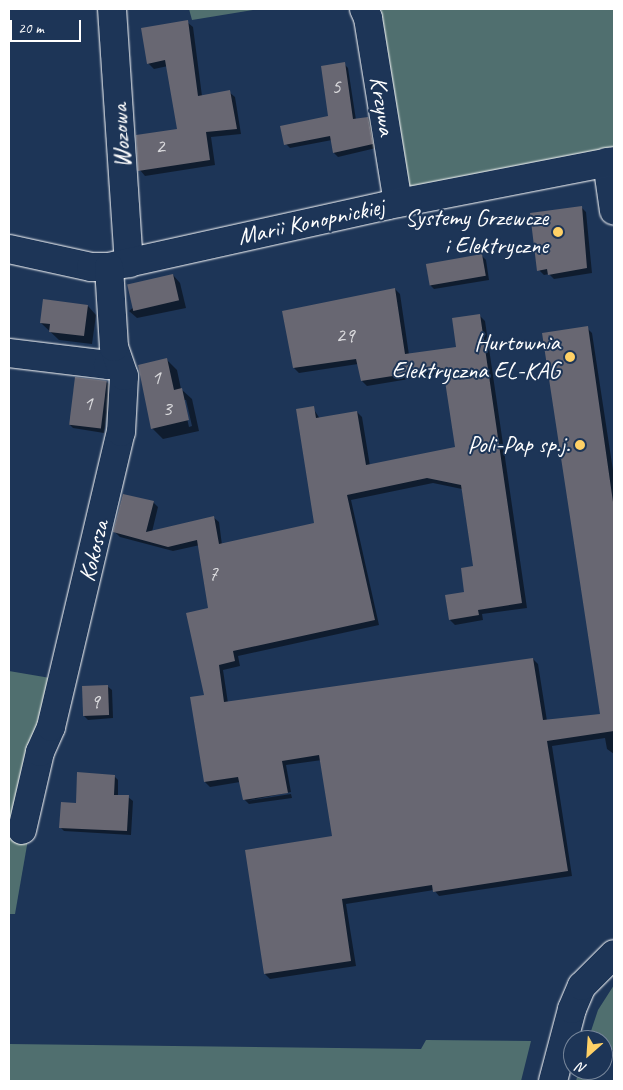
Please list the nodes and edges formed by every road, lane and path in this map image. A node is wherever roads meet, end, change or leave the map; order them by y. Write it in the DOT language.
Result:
graph roads {
  1 [pos="112,9"];
  2 [pos="364,9"];
  3 [pos="611,161"];
  4 [pos="398,203"];
  5 [pos="614,211"];
  6 [pos="9,249"];
  7 [pos="119,265"];
  8 [pos="9,353"];
  9 [pos="118,362"];
  10 [pos="22,830"];
  11 [pos="614,954"];
  12 [pos="553,1081"];
  1 -- 7 [label="street, Wozowa"];
  2 -- 4 [label="street, Krzywa"];
  3 -- 4 [label="street, Marii Konopnickiej"];
  3 -- 5 [label="street"];
  4 -- 7 [label="street, Marii Konopnickiej"];
  6 -- 7 [label="street, Marii Konopnickiej"];
  7 -- 9 [label="street, Kokosza"];
  8 -- 9 [label="street"];
  9 -- 10 [label="street, Kokosza"];
  11 -- 12 [label="street"];
}
